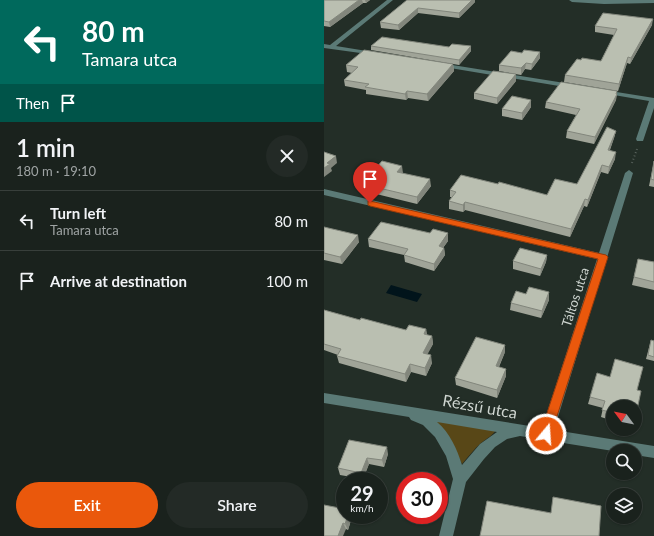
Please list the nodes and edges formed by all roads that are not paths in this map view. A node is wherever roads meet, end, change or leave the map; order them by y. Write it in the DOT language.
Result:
graph roads {
  1 [pos="390,0"];
  2 [pos="572,0"];
  3 [pos="654,1"];
  4 [pos="327,47"];
  5 [pos="378,55"];
  6 [pos="433,64"];
  7 [pos="582,88"];
  8 [pos="598,91"];
  9 [pos="653,100"];
  10 [pos="640,139"];
  11 [pos="629,174"];
  12 [pos="324,192"];
  13 [pos="603,257"];
  14 [pos="324,398"];
  15 [pos="392,408"];
  16 [pos="521,430"];
  17 [pos="546,434"];
  18 [pos="654,452"];
  19 [pos="460,479"];
  20 [pos="446,536"];
  1 -- 4 [label="street"];
  2 -- 3 [label="street"];
  4 -- 5 [label="street"];
  6 -- 7 [label="street"];
  8 -- 9 [label="street"];
  9 -- 10 [label="street"];
  11 -- 13 [label="street, Táltos utca"];
  12 -- 13 [label="street"];
  13 -- 17 [label="street, Táltos utca"];
  14 -- 15 [label="street, Rézsű utca"];
  15 -- 16 [label="street, Rézsű utca"];
  15 -- 19 [label="street"];
  16 -- 17 [label="street, Rézsű utca"];
  16 -- 19 [label="street"];
  17 -- 18 [label="street, Rézsű utca"];
  19 -- 20 [label="street"];
}
